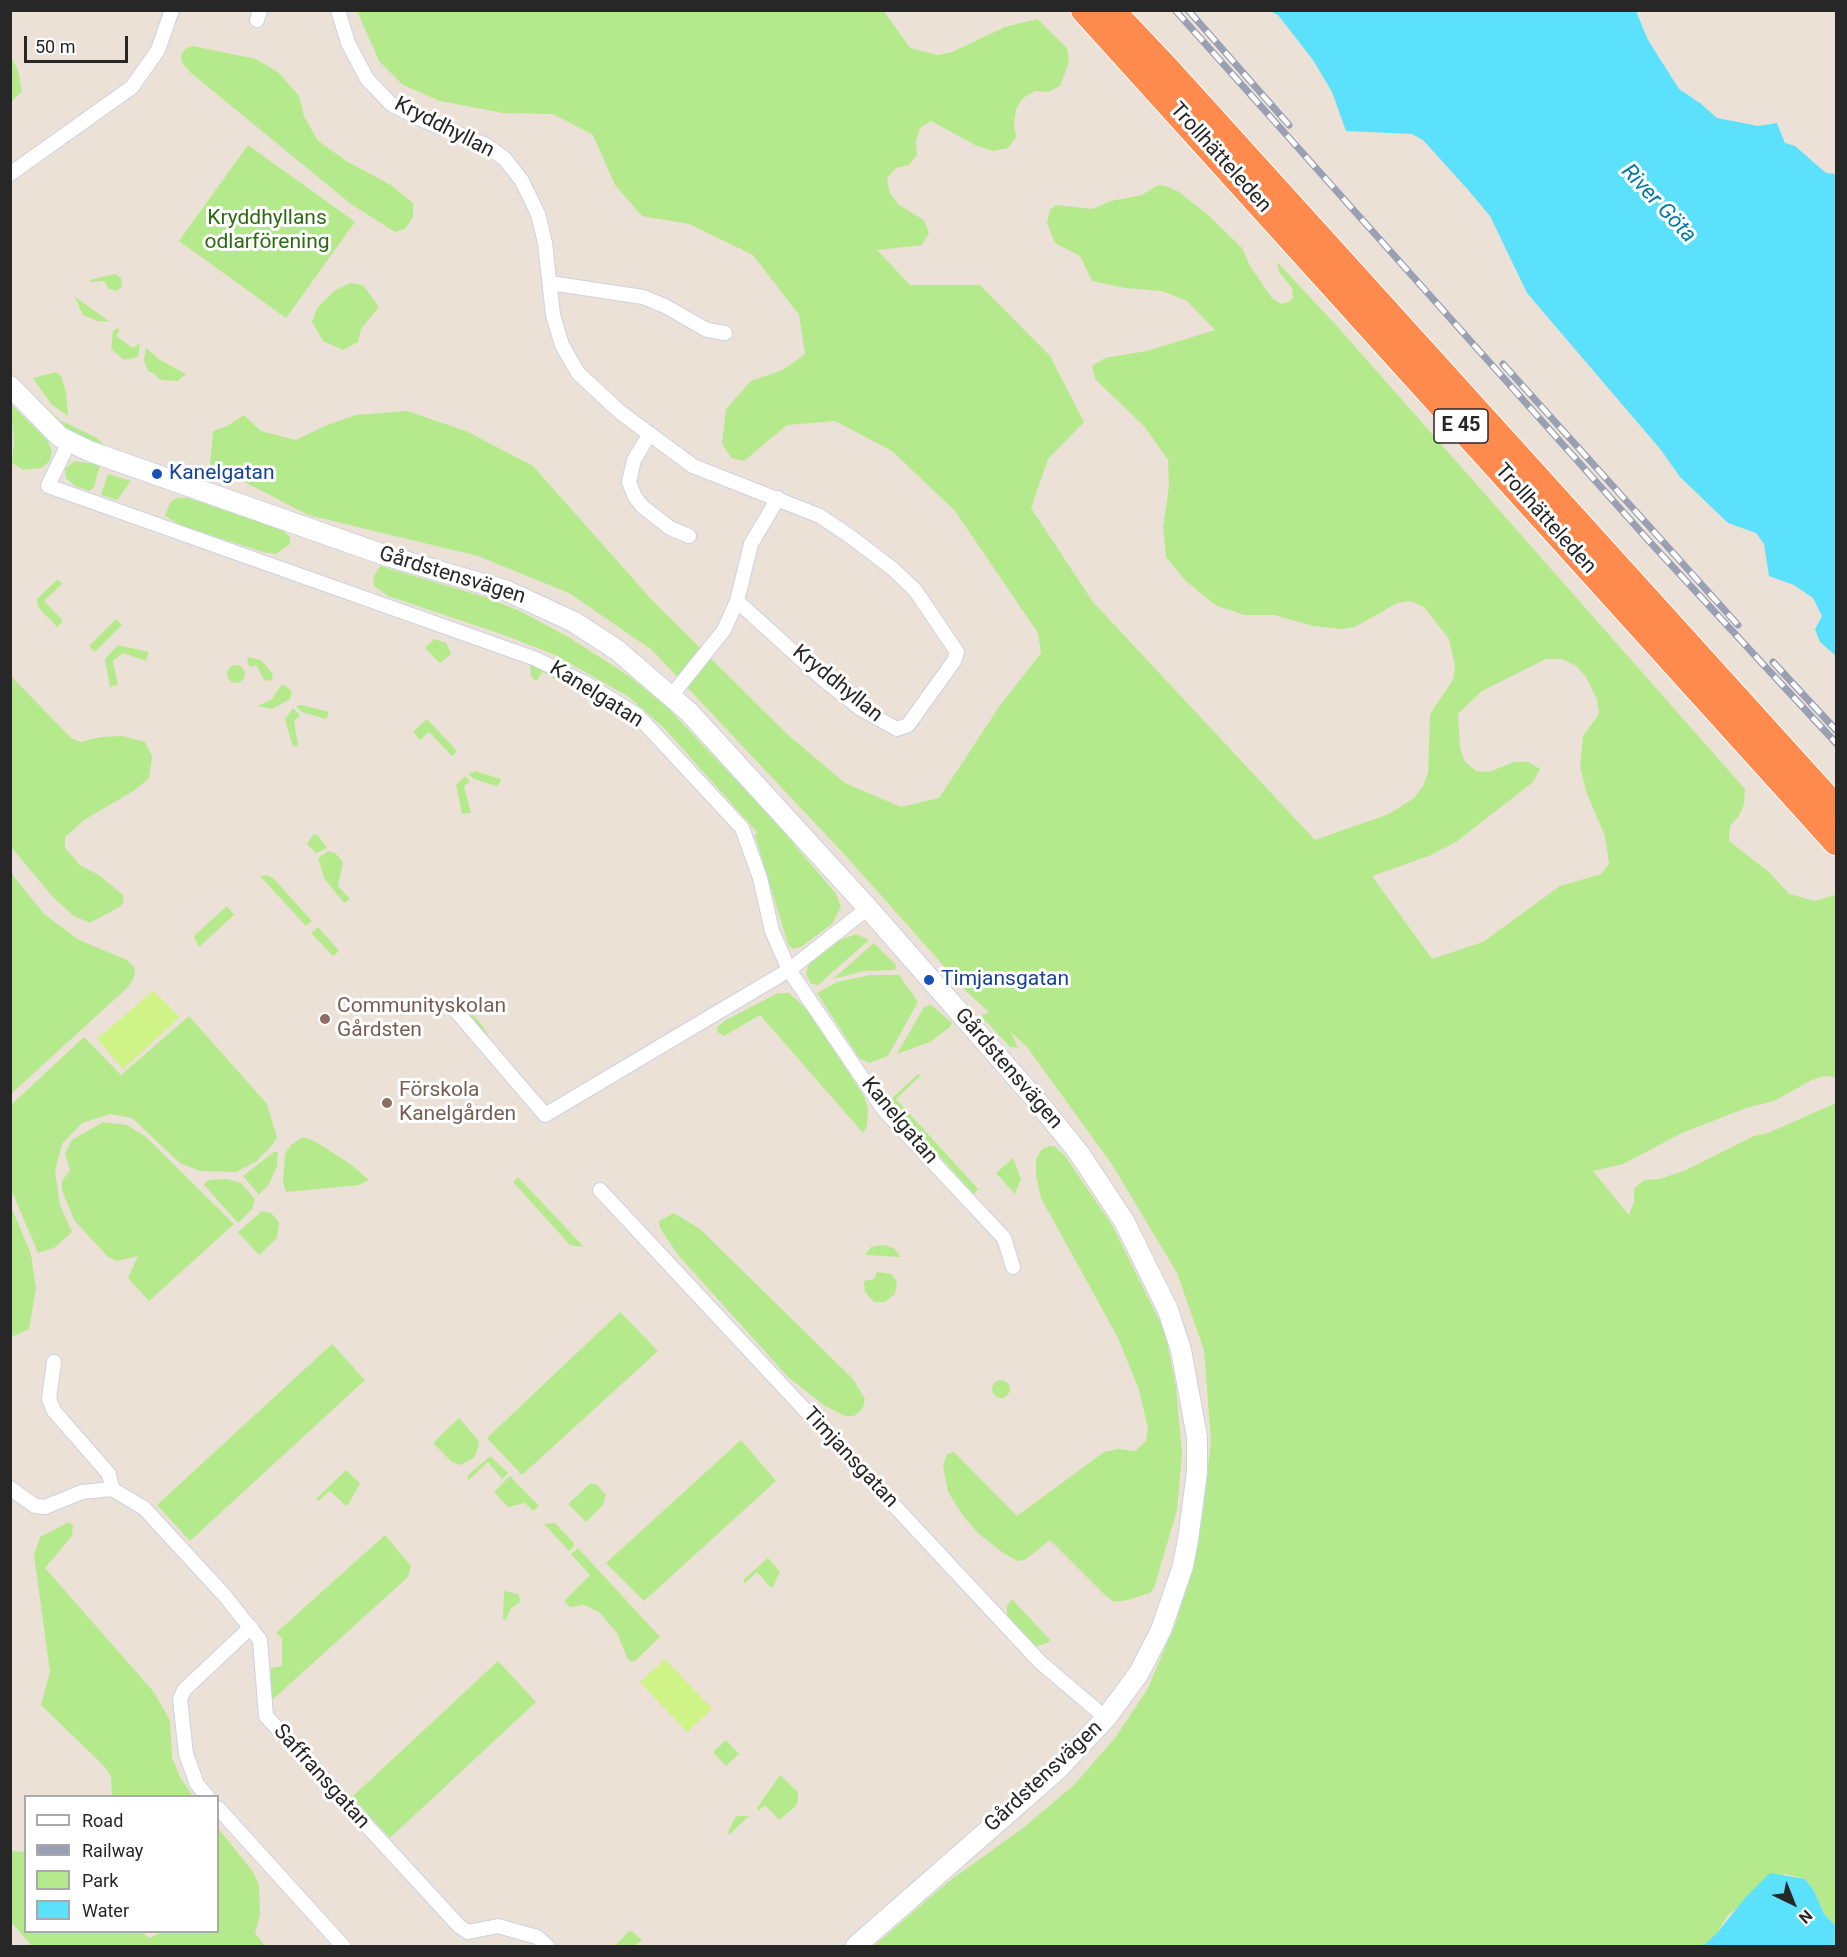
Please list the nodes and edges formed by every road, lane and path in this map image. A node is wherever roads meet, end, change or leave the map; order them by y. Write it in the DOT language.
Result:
graph roads {
  1 [pos="172,10"];
  2 [pos="338,10"];
  3 [pos="1084,10"];
  4 [pos="1111,10"];
  5 [pos="10,174"];
  6 [pos="550,283"];
  7 [pos="725,333"];
  8 [pos="10,386"];
  9 [pos="649,435"];
  10 [pos="69,442"];
  11 [pos="778,498"];
  12 [pos="689,536"];
  13 [pos="737,601"];
  14 [pos="672,695"];
  15 [pos="1836,808"];
  16 [pos="1836,842"];
  17 [pos="868,908"];
  18 [pos="789,970"];
  19 [pos="451,1005"];
  20 [pos="600,1190"];
  21 [pos="1013,1267"];
  22 [pos="54,1362"];
  23 [pos="10,1488"];
  24 [pos="112,1489"];
  25 [pos="251,1627"];
  26 [pos="1106,1718"];
  27 [pos="205,1795"];
  28 [pos="219,1809"];
  29 [pos="343,1947"];
  30 [pos="547,1947"];
  31 [pos="856,1947"];
  1 -- 5 [label="street"];
  2 -- 6 [label="street, Kryddhyllan"];
  3 -- 16 [label="highway, Trollhätteleden / E 45"];
  4 -- 15 [label="highway, Trollhätteleden / E 45"];
  6 -- 7 [label="street"];
  6 -- 9 [label="street, Kryddhyllan"];
  8 -- 10 [label="street, Gårdstensvägen"];
  9 -- 11 [label="street, Kryddhyllan"];
  9 -- 12 [label="street"];
  10 -- 14 [label="street, Gårdstensvägen"];
  10 -- 18 [label="street, Kanelgatan"];
  11 -- 13 [label="street"];
  11 -- 13 [label="street, Kryddhyllan"];
  13 -- 14 [label="street"];
  14 -- 17 [label="street, Gårdstensvägen"];
  17 -- 18 [label="street"];
  17 -- 26 [label="street, Gårdstensvägen"];
  18 -- 19 [label="street"];
  18 -- 21 [label="street, Kanelgatan"];
  20 -- 26 [label="street, Timjansgatan"];
  22 -- 24 [label="street"];
  23 -- 24 [label="street"];
  24 -- 25 [label="street, Saffransgatan"];
  25 -- 27 [label="street"];
  25 -- 30 [label="street, Saffransgatan"];
  26 -- 31 [label="street, Gårdstensvägen"];
  28 -- 29 [label="street"];
}
